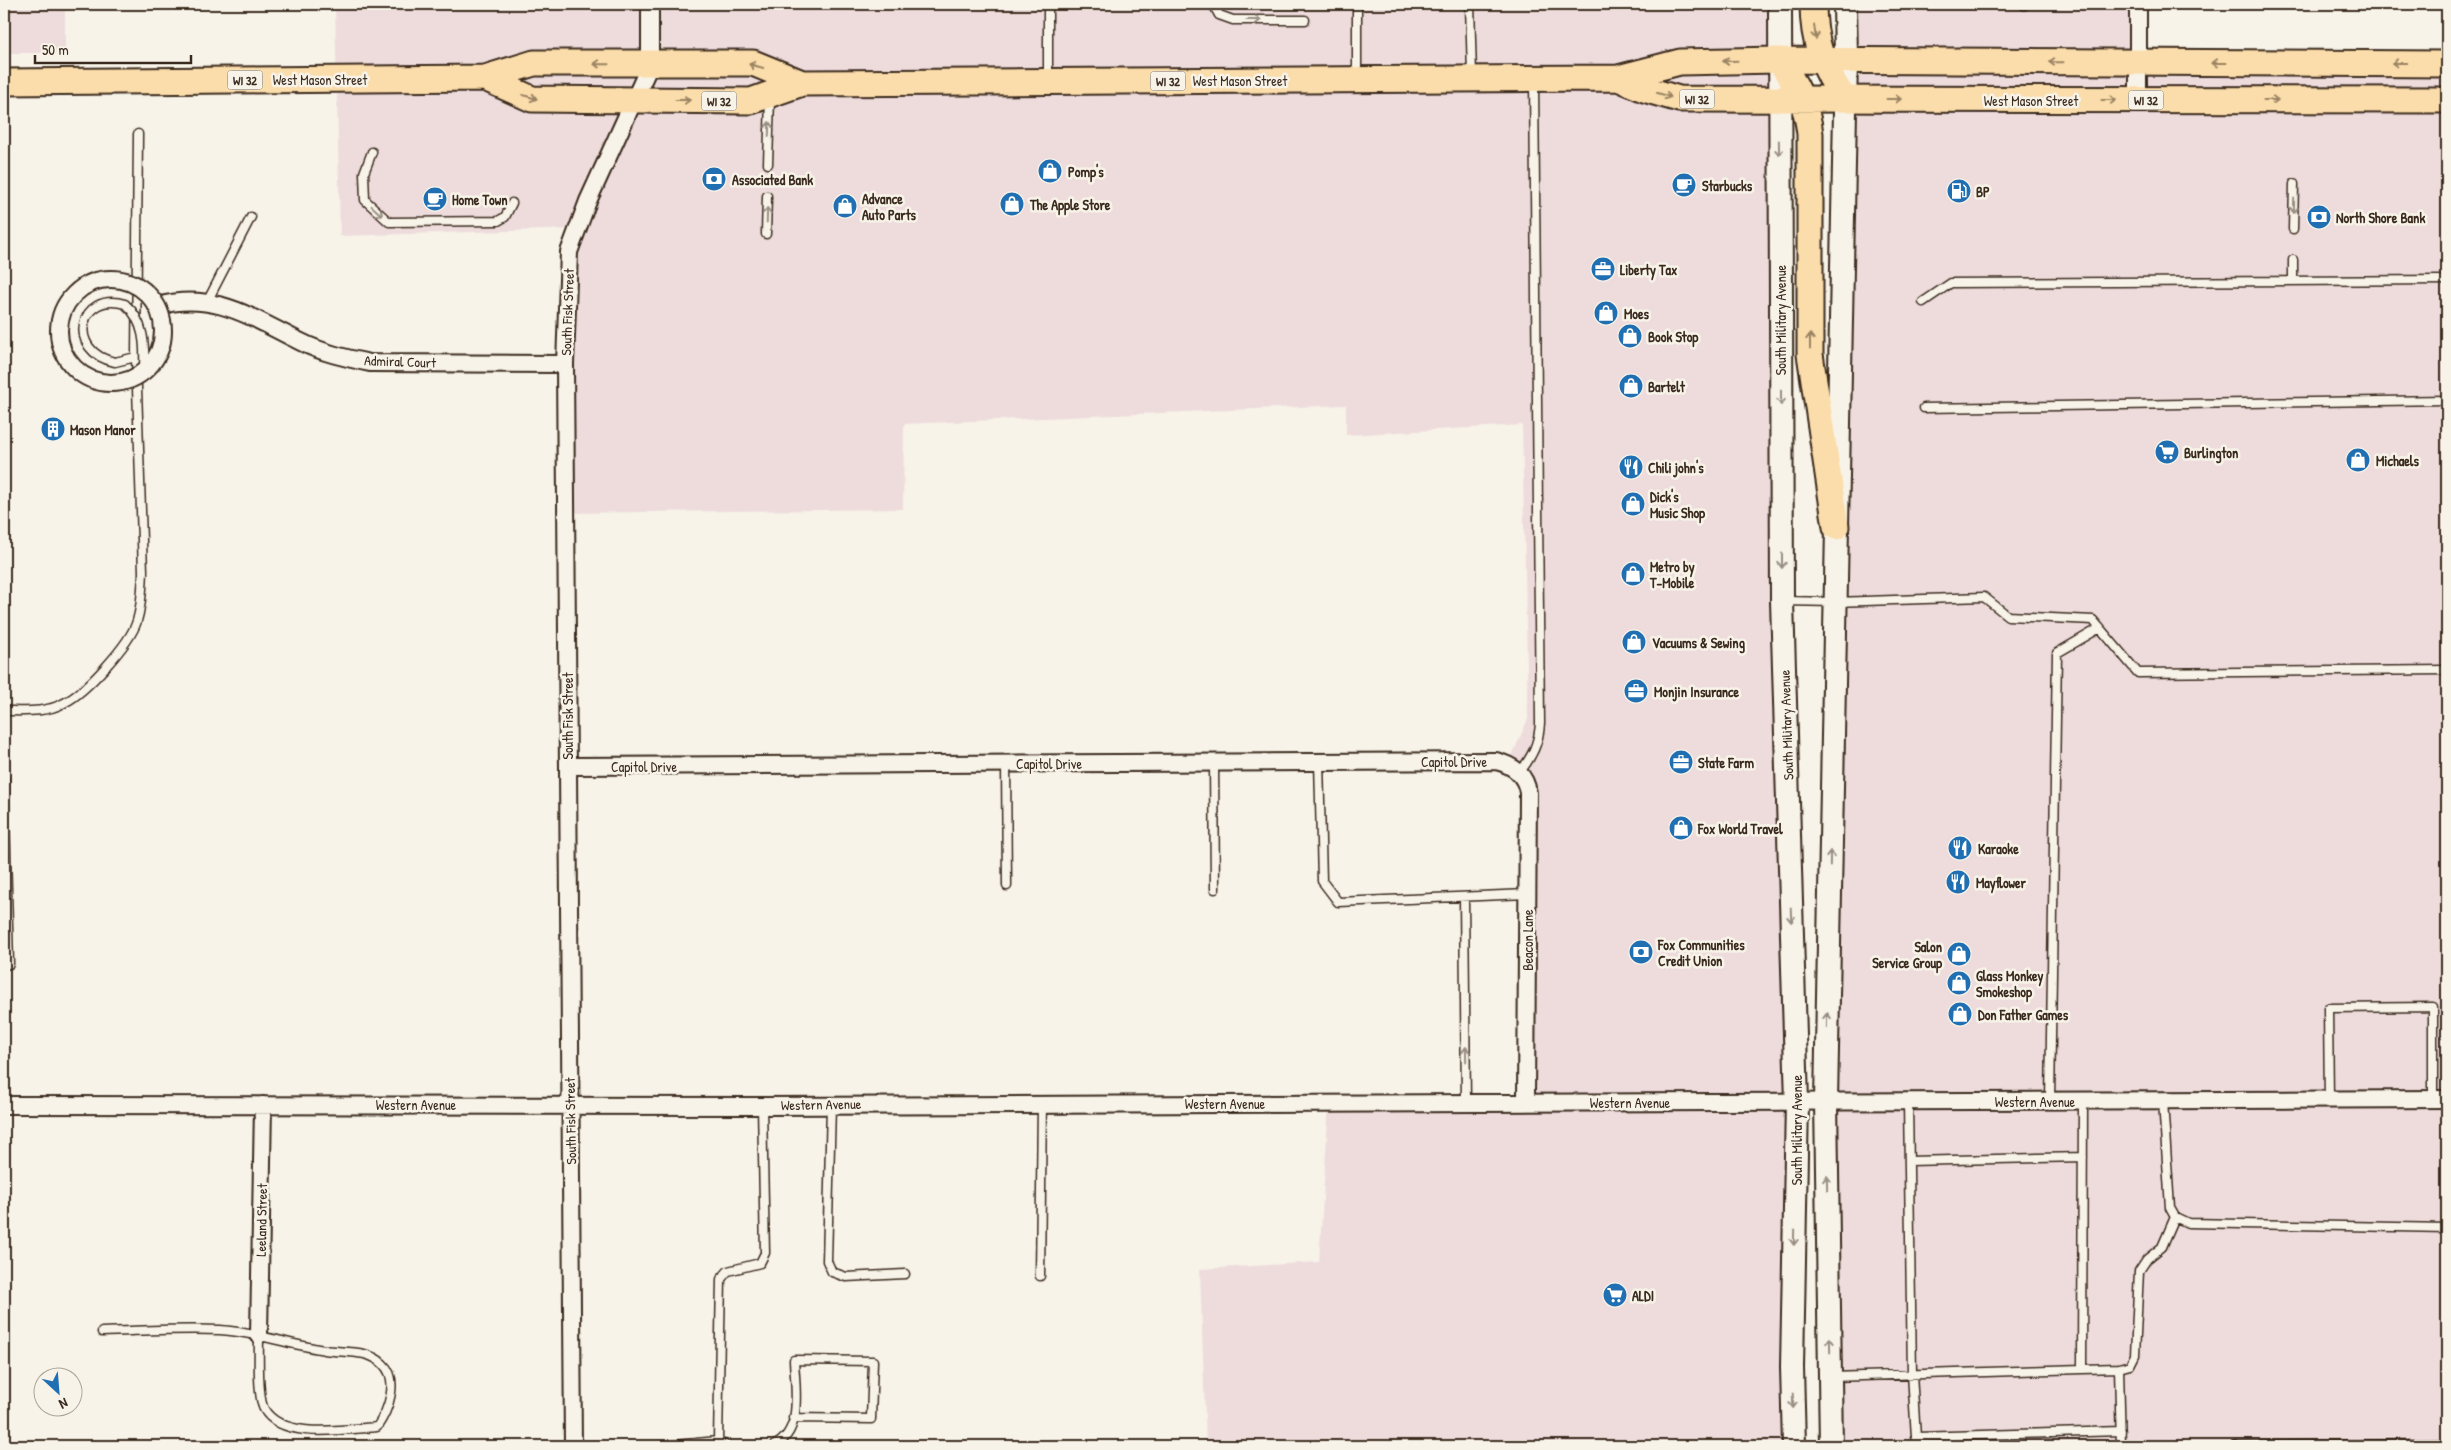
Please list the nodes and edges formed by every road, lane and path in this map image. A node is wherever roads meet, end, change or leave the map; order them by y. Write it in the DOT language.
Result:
graph roads {
  1 [pos="650,4"];
  2 [pos="1048,4"];
  3 [pos="1214,4"];
  4 [pos="1357,4"];
  5 [pos="1470,4"];
  6 [pos="1780,4"];
  7 [pos="1813,4"];
  8 [pos="1845,4"];
  9 [pos="2138,4"];
  10 [pos="1305,20"];
  11 [pos="1846,59"];
  12 [pos="1778,60"];
  13 [pos="1822,60"];
  14 [pos="2138,62"];
  15 [pos="2447,64"];
  16 [pos="650,65"];
  17 [pos="486,78"];
  18 [pos="1618,78"];
  19 [pos="1357,79"];
  20 [pos="1472,79"];
  21 [pos="1534,79"];
  22 [pos="1048,81"];
  23 [pos="4,82"];
  24 [pos="802,83"];
  25 [pos="770,94"];
  26 [pos="1791,99"];
  27 [pos="1845,99"];
  28 [pos="634,100"];
  29 [pos="2138,100"];
  30 [pos="2447,100"];
  31 [pos="138,134"];
  32 [pos="372,152"];
  33 [pos="768,164"];
  34 [pos="2294,184"];
  35 [pos="767,196"];
  36 [pos="512,203"];
  37 [pos="251,217"];
  38 [pos="2294,229"];
  39 [pos="766,234"];
  40 [pos="2293,260"];
  41 [pos="2447,280"];
  42 [pos="2293,281"];
  43 [pos="207,302"];
  44 [pos="1923,302"];
  45 [pos="157,306"];
  46 [pos="140,364"];
  47 [pos="565,364"];
  48 [pos="2447,400"];
  49 [pos="1924,408"];
  50 [pos="1836,527"];
  51 [pos="1782,601"];
  52 [pos="1835,602"];
  53 [pos="2100,628"];
  54 [pos="2447,670"];
  55 [pos="4,711"];
  56 [pos="1214,762"];
  57 [pos="1319,762"];
  58 [pos="1006,763"];
  59 [pos="568,766"];
  60 [pos="1521,776"];
  61 [pos="4,778"];
  62 [pos="1007,886"];
  63 [pos="1215,889"];
  64 [pos="1527,894"];
  65 [pos="1464,897"];
  66 [pos="4,965"];
  67 [pos="2440,1099"];
  68 [pos="2329,1100"];
  69 [pos="1826,1101"];
  70 [pos="2050,1101"];
  71 [pos="2083,1101"];
  72 [pos="2163,1101"];
  73 [pos="1466,1102"];
  74 [pos="1526,1102"];
  75 [pos="1797,1102"];
  76 [pos="1908,1102"];
  77 [pos="1042,1103"];
  78 [pos="570,1104"];
  79 [pos="831,1104"];
  80 [pos="4,1105"];
  81 [pos="263,1105"];
  82 [pos="762,1106"];
  83 [pos="2083,1157"];
  84 [pos="1909,1161"];
  85 [pos="2175,1217"];
  86 [pos="2447,1228"];
  87 [pos="905,1274"];
  88 [pos="1040,1276"];
  89 [pos="102,1332"];
  90 [pos="259,1335"];
  91 [pos="2119,1368"];
  92 [pos="2082,1369"];
  93 [pos="1912,1374"];
  94 [pos="1831,1377"];
  95 [pos="793,1418"];
  96 [pos="2121,1431"];
  97 [pos="718,1441"];
  98 [pos="2447,1444"];
  99 [pos="573,1446"];
  100 [pos="662,1446"];
  101 [pos="727,1446"];
  102 [pos="773,1446"];
  103 [pos="1794,1446"];
  104 [pos="1831,1446"];
  105 [pos="2122,1446"];
  106 [pos="2235,1446"];
  1 -- 16 [label="street, South Fisk Street"];
  2 -- 22 [label="lane"];
  3 -- 10 [label="lane, one-way"];
  4 -- 19 [label="lane"];
  5 -- 20 [label="lane"];
  6 -- 12 [label="main road"];
  7 -- 13 [label="main road, one-way"];
  8 -- 11 [label="main road"];
  9 -- 14 [label="street"];
  11 -- 13 [label="main road, West Mason Street / WI 32"];
  14 -- 11 [label="main road, West Mason Street / WI 32, one-way"];
  11 -- 27 [label="main road"];
  12 -- 13 [label="main road, West Mason Street / WI 32"];
  12 -- 18 [label="main road, West Mason Street / WI 32, one-way"];
  12 -- 26 [label="main road"];
  13 -- 27 [label="main road"];
  15 -- 14 [label="main road, West Mason Street / WI 32, one-way"];
  14 -- 29 [label="street"];
  16 -- 17 [label="main road, West Mason Street / WI 32, one-way"];
  24 -- 16 [label="main road, West Mason Street / WI 32, one-way"];
  16 -- 28 [label="street, South Fisk Street"];
  17 -- 23 [label="main road, West Mason Street / WI 32"];
  17 -- 28 [label="main road, West Mason Street / WI 32, one-way"];
  18 -- 21 [label="main road, West Mason Street / WI 32"];
  18 -- 26 [label="main road, West Mason Street / WI 32, one-way"];
  19 -- 20 [label="main road, West Mason Street / WI 32"];
  19 -- 22 [label="main road, West Mason Street / WI 32"];
  20 -- 21 [label="main road, West Mason Street / WI 32"];
  21 -- 60 [label="lane"];
  22 -- 24 [label="main road, West Mason Street / WI 32"];
  24 -- 25 [label="main road, West Mason Street / WI 32"];
  28 -- 25 [label="main road, West Mason Street / WI 32, one-way"];
  33 -- 25 [label="lane, one-way"];
  26 -- 27 [label="main road, West Mason Street / WI 32"];
  50 -- 26 [label="main road, one-way"];
  26 -- 51 [label="main road, South Military Avenue, one-way"];
  27 -- 29 [label="main road, West Mason Street / WI 32, one-way"];
  27 -- 50 [label="main road"];
  28 -- 47 [label="street, South Fisk Street"];
  29 -- 30 [label="main road, West Mason Street / WI 32, one-way"];
  31 -- 46 [label="lane"];
  32 -- 36 [label="lane, one-way"];
  34 -- 38 [label="lane, one-way"];
  39 -- 35 [label="lane, one-way"];
  37 -- 43 [label="lane"];
  40 -- 42 [label="lane"];
  41 -- 42 [label="lane"];
  42 -- 44 [label="lane"];
  43 -- 45 [label="street, Admiral Court"];
  43 -- 47 [label="street, Admiral Court"];
  45 -- 46 [label="street, bridge"];
  45 -- 46 [label="street, bridge"];
  46 -- 46 [label="lane, bridge"];
  46 -- 55 [label="lane"];
  47 -- 59 [label="street, South Fisk Street"];
  48 -- 49 [label="lane"];
  50 -- 52 [label="main road"];
  51 -- 52 [label="lane"];
  51 -- 75 [label="main road, South Military Avenue, one-way"];
  52 -- 53 [label="lane"];
  69 -- 52 [label="main road, one-way"];
  53 -- 54 [label="lane"];
  53 -- 70 [label="lane"];
  56 -- 57 [label="street, Capitol Drive"];
  56 -- 58 [label="street, Capitol Drive"];
  56 -- 63 [label="lane"];
  57 -- 60 [label="street, Capitol Drive"];
  57 -- 65 [label="lane"];
  58 -- 59 [label="street, Capitol Drive"];
  58 -- 62 [label="lane"];
  59 -- 78 [label="street, South Fisk Street"];
  60 -- 64 [label="street, Beacon Lane"];
  61 -- 66 [label="lane"];
  64 -- 65 [label="lane"];
  64 -- 74 [label="street, Beacon Lane"];
  73 -- 65 [label="lane, one-way"];
  67 -- 68 [label="street, Western Avenue"];
  67 -- 68 [label="lane"];
  68 -- 72 [label="street, Western Avenue"];
  69 -- 75 [label="street, Western Avenue"];
  69 -- 76 [label="street, Western Avenue"];
  94 -- 69 [label="main road, one-way"];
  70 -- 71 [label="street, Western Avenue"];
  70 -- 76 [label="street, Western Avenue"];
  71 -- 72 [label="street, Western Avenue"];
  71 -- 83 [label="lane"];
  72 -- 85 [label="lane"];
  73 -- 74 [label="street, Western Avenue"];
  73 -- 77 [label="street, Western Avenue"];
  74 -- 75 [label="street, Western Avenue"];
  75 -- 103 [label="main road, South Military Avenue, one-way"];
  76 -- 84 [label="lane"];
  77 -- 79 [label="street, Western Avenue"];
  77 -- 88 [label="lane"];
  78 -- 81 [label="street, Western Avenue"];
  78 -- 82 [label="street, Western Avenue"];
  78 -- 99 [label="street, South Fisk Street"];
  79 -- 82 [label="street, Western Avenue"];
  79 -- 87 [label="lane"];
  80 -- 81 [label="street, Western Avenue"];
  81 -- 90 [label="street, Leeland Street"];
  82 -- 97 [label="lane"];
  83 -- 84 [label="lane"];
  83 -- 92 [label="lane"];
  84 -- 93 [label="lane"];
  85 -- 86 [label="lane"];
  85 -- 91 [label="lane"];
  89 -- 90 [label="lane"];
  90 -- 90 [label="lane"];
  91 -- 92 [label="lane"];
  91 -- 96 [label="lane"];
  92 -- 93 [label="lane"];
  93 -- 94 [label="lane"];
  93 -- 96 [label="lane"];
  94 -- 104 [label="main road"];
  95 -- 95 [label="lane"];
  95 -- 102 [label="lane"];
  96 -- 105 [label="lane"];
  97 -- 100 [label="lane"];
  97 -- 101 [label="lane"];
  98 -- 106 [label="lane"];
}
